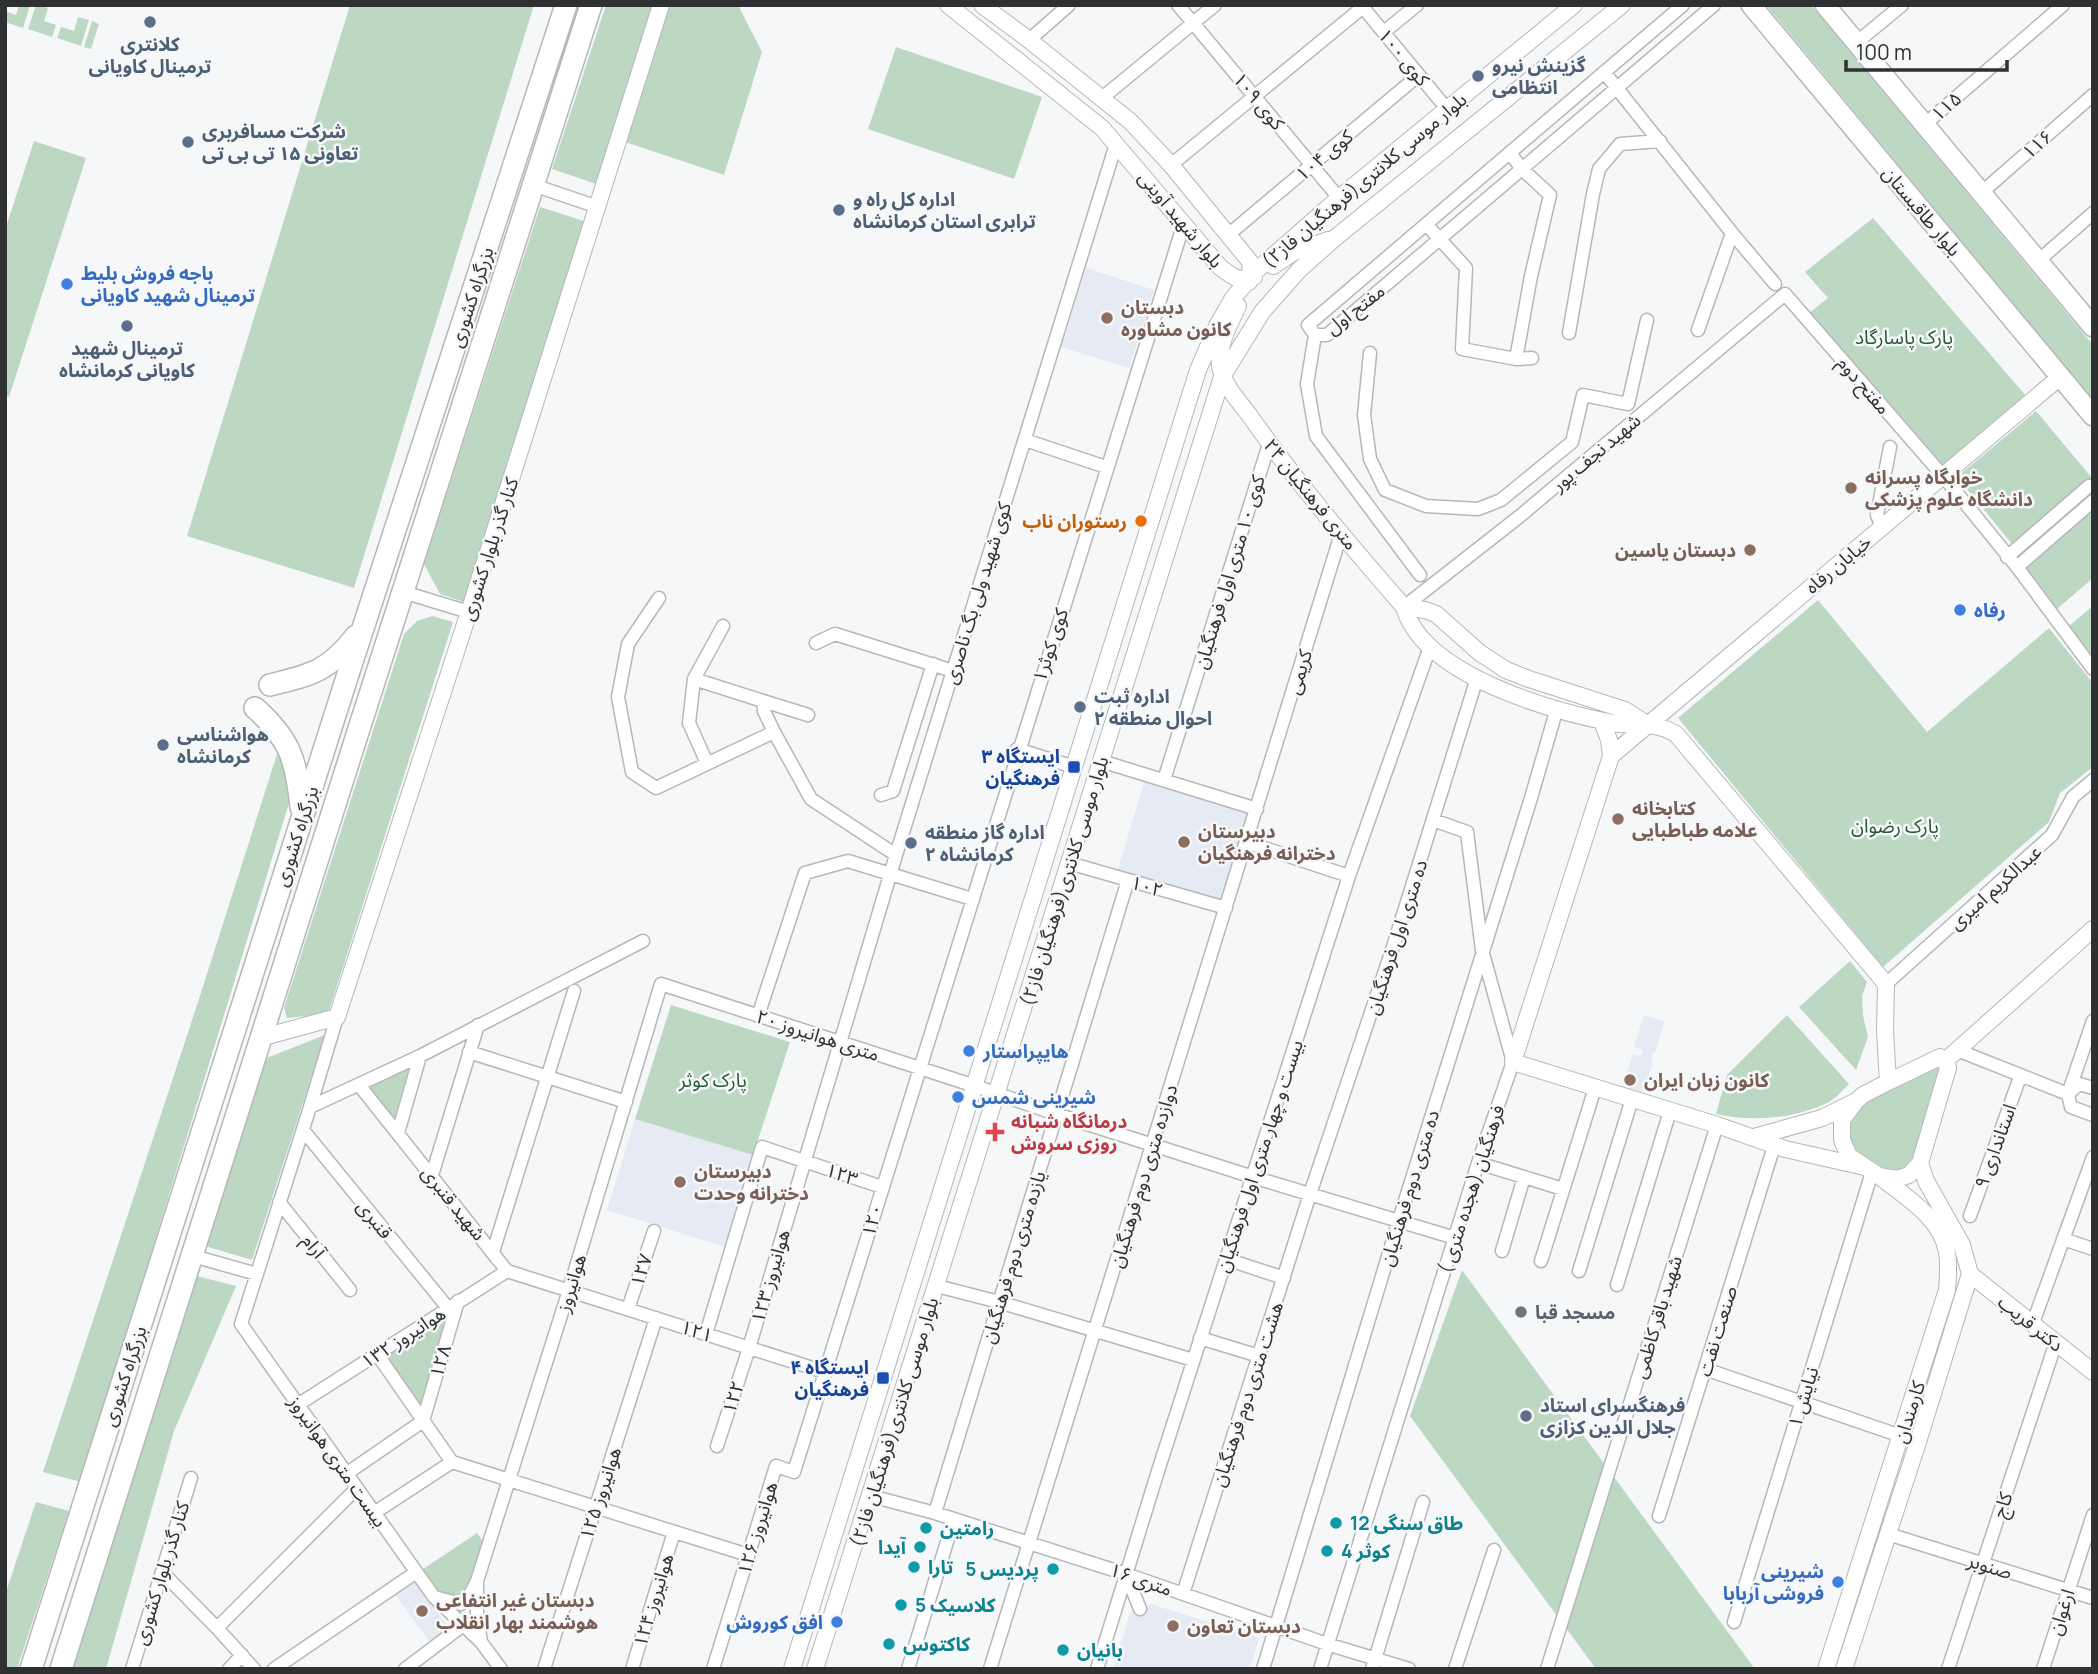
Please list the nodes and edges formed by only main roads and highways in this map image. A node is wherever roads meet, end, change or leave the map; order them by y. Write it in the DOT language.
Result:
graph roads {
  1 [pos="566,5"];
  2 [pos="591,5"];
  3 [pos="661,5"];
  4 [pos="948,5"];
  5 [pos="1574,5"];
  6 [pos="1622,5"];
  7 [pos="1751,5"];
  8 [pos="1825,5"];
  9 [pos="982,6"];
  10 [pos="969,22"];
  11 [pos="1335,238"];
  12 [pos="1250,279"];
  13 [pos="2093,327"];
  14 [pos="1222,377"];
  15 [pos="2060,377"];
  16 [pos="2093,416"];
  17 [pos="1404,607"];
  18 [pos="365,623"];
  19 [pos="349,671"];
  20 [pos="374,683"];
  21 [pos="270,685"];
  22 [pos="256,708"];
  23 [pos="1602,721"];
  24 [pos="1648,724"];
  25 [pos="322,754"];
  26 [pos="1611,756"];
  27 [pos="348,762"];
  28 [pos="298,831"];
  29 [pos="2093,929"];
  30 [pos="260,1038"];
  31 [pos="1951,1055"];
  32 [pos="1888,1082"];
  33 [pos="1856,1101"];
  34 [pos="1754,1137"];
  35 [pos="1920,1163"];
  36 [pos="1872,1172"];
  37 [pos="1970,1274"];
  38 [pos="2093,1372"];
  39 [pos="1901,1436"];
  40 [pos="1918,1442"];
  41 [pos="31,1669"];
  42 [pos="61,1669"];
  43 [pos="792,1669"];
  44 [pos="815,1669"];
  45 [pos="1826,1669"];
  46 [pos="1843,1669"];
  1 -- 18 [label="highway, بزرگراه کشوری"];
  2 -- 20 [label="highway, بزرگراه کشوری"];
  3 -- 30 [label="main road, کنار گذر بلوار کشوری"];
  4 -- 10 [label="main road, بلوار شهید آوینی"];
  5 -- 12 [label="main road, بلوار موسی کلانتری(فرهنگیان فاز۲)"];
  6 -- 11 [label="main road, بلوار موسی کلانتری(فرهنگیان فاز۲)"];
  7 -- 15 [label="main road, بلوار طاقبستان"];
  8 -- 13 [label="main road"];
  9 -- 10 [label="main road"];
  9 -- 12 [label="main road, بلوار شهید آوینی"];
  10 -- 12 [label="main road, بلوار شهید آوینی"];
  11 -- 12 [label="main road"];
  11 -- 14 [label="main road, بلوار موسی کلانتری(فرهنگیان فاز۲)"];
  12 -- 14 [label="main road"];
  12 -- 43 [label="main road, بلوار موسی کلانتری(فرهنگیان فاز۲)"];
  14 -- 17 [label="main road, ۲۴ متری فرهنگیان"];
  14 -- 44 [label="main road, بلوار موسی کلانتری(فرهنگیان فاز۲)"];
  15 -- 16 [label="main road, بلوار طاقبستان"];
  15 -- 24 [label="main road, خیابان رفاه"];
  17 -- 23 [label="main road, ۲۴ متری فرهنگیان"];
  17 -- 24 [label="main road"];
  18 -- 19 [label="highway, بزرگراه کشوری"];
  18 -- 21 [label="highway"];
  19 -- 20 [label="highway"];
  19 -- 25 [label="highway, بزرگراه کشوری"];
  20 -- 27 [label="highway, بزرگراه کشوری"];
  22 -- 28 [label="highway"];
  23 -- 24 [label="main road, ۲۴ متری فرهنگیان"];
  23 -- 26 [label="main road"];
  24 -- 26 [label="main road"];
  24 -- 32 [label="main road"];
  25 -- 27 [label="highway"];
  25 -- 28 [label="highway, بزرگراه کشوری"];
  26 -- 34 [label="main road, فرهنگیان (هجده متری )"];
  27 -- 30 [label="highway, بزرگراه کشوری"];
  28 -- 41 [label="highway, بزرگراه کشوری"];
  29 -- 31 [label="main road"];
  30 -- 42 [label="highway, بزرگراه کشوری"];
  31 -- 32 [label="main road"];
  31 -- 35 [label="main road"];
  32 -- 33 [label="main road"];
  33 -- 34 [label="main road"];
  33 -- 36 [label="main road, کارمندان"];
  34 -- 36 [label="main road"];
  35 -- 36 [label="main road"];
  35 -- 37 [label="main road"];
  36 -- 39 [label="main road, کارمندان"];
  37 -- 38 [label="main road, دکتر قریب"];
  37 -- 40 [label="main road, کارمندان"];
  39 -- 40 [label="main road"];
  39 -- 45 [label="main road, کارمندان"];
  40 -- 46 [label="main road, کارمندان"];
}
